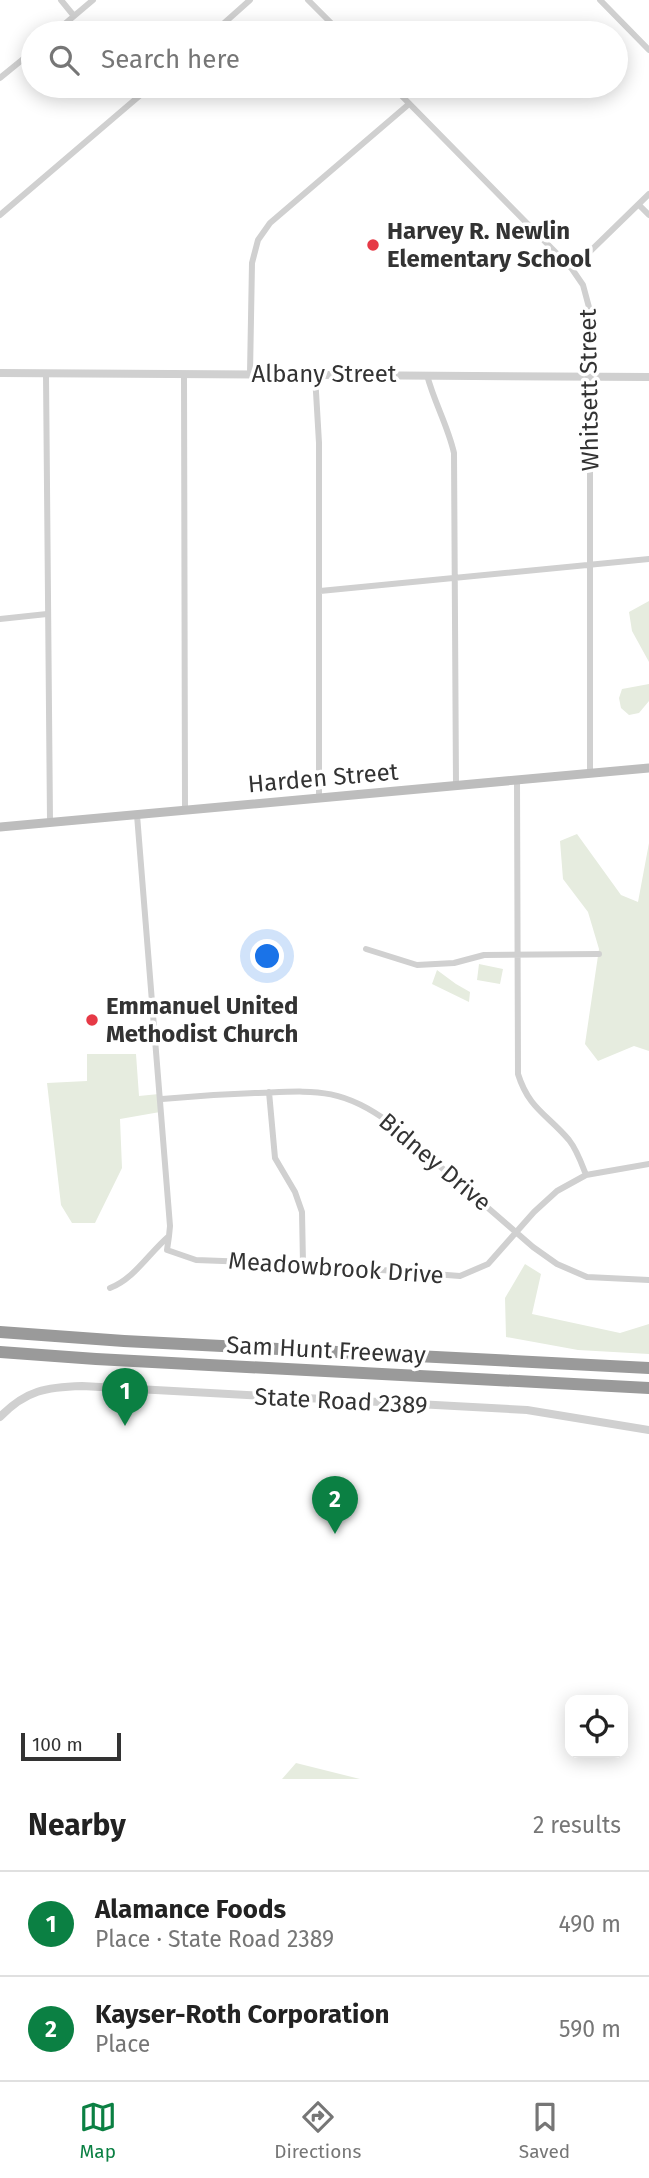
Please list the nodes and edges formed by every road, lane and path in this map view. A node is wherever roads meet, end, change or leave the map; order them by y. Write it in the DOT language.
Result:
graph roads {
  1 [pos="61,0"];
  2 [pos="93,0"];
  3 [pos="250,0"];
  4 [pos="308,0"];
  5 [pos="600,0"];
  6 [pos="74,16"];
  7 [pos="68,21"];
  8 [pos="226,21"];
  9 [pos="329,21"];
  10 [pos="621,21"];
  11 [pos="628,29"];
  12 [pos="649,50"];
  13 [pos="21,61"];
  14 [pos="0,79"];
  15 [pos="137,98"];
  16 [pos="403,98"];
  17 [pos="409,104"];
  18 [pos="649,194"];
  19 [pos="639,205"];
  20 [pos="0,215"];
  21 [pos="649,215"];
  22 [pos="572,269"];
  23 [pos="0,373"];
  24 [pos="250,373"];
  25 [pos="46,374"];
  26 [pos="184,374"];
  27 [pos="427,374"];
  28 [pos="315,375"];
  29 [pos="590,376"];
  30 [pos="649,377"];
  31 [pos="649,559"];
  32 [pos="590,565"];
  33 [pos="455,578"];
  34 [pos="320,591"];
  35 [pos="47,614"];
  36 [pos="0,619"];
  37 [pos="649,768"];
  38 [pos="590,773"];
  39 [pos="517,780"];
  40 [pos="456,785"];
  41 [pos="319,797"];
  42 [pos="185,809"];
  43 [pos="137,815"];
  44 [pos="50,821"];
  45 [pos="0,827"];
  46 [pos="366,950"];
  47 [pos="517,954"];
  48 [pos="599,954"];
  49 [pos="269,1092"];
  50 [pos="162,1098"];
  51 [pos="649,1164"];
  52 [pos="586,1175"];
  53 [pos="518,1231"];
  54 [pos="169,1236"];
  55 [pos="303,1264"];
  56 [pos="649,1280"];
  57 [pos="110,1289"];
  58 [pos="0,1332"];
  59 [pos="0,1352"];
  60 [pos="649,1368"];
  61 [pos="649,1388"];
  62 [pos="0,1417"];
  63 [pos="649,1430"];
  1 -- 6 [label="street"];
  2 -- 6 [label="street"];
  3 -- 8 [label="street"];
  4 -- 9 [label="street"];
  5 -- 10 [label="street"];
  6 -- 7 [label="street"];
  11 -- 12 [label="street"];
  13 -- 14 [label="street"];
  15 -- 20 [label="street"];
  16 -- 17 [label="street, Whitsett Street"];
  17 -- 22 [label="street, Whitsett Street"];
  17 -- 24 [label="street"];
  18 -- 19 [label="street"];
  19 -- 21 [label="street"];
  19 -- 22 [label="street"];
  22 -- 29 [label="street, Whitsett Street"];
  23 -- 25 [label="street, Albany Street"];
  24 -- 26 [label="street, Albany Street"];
  24 -- 28 [label="street, Albany Street"];
  25 -- 26 [label="street, Albany Street"];
  25 -- 35 [label="street"];
  26 -- 42 [label="street"];
  27 -- 28 [label="street, Albany Street"];
  27 -- 29 [label="street, Albany Street"];
  27 -- 33 [label="street"];
  28 -- 34 [label="street"];
  29 -- 30 [label="street, Albany Street"];
  29 -- 32 [label="street, Whitsett Street"];
  31 -- 32 [label="street"];
  32 -- 33 [label="street"];
  32 -- 38 [label="street, Whitsett Street"];
  33 -- 34 [label="street"];
  33 -- 40 [label="street"];
  34 -- 41 [label="street"];
  35 -- 36 [label="street"];
  35 -- 44 [label="street"];
  37 -- 38 [label="main road, Harden Street"];
  38 -- 39 [label="main road, Harden Street"];
  39 -- 40 [label="main road, Harden Street"];
  39 -- 47 [label="street"];
  40 -- 41 [label="main road, Harden Street"];
  41 -- 42 [label="main road, Harden Street"];
  42 -- 43 [label="main road, Harden Street"];
  43 -- 44 [label="main road, Harden Street"];
  43 -- 50 [label="street"];
  44 -- 45 [label="main road, Harden Street"];
  46 -- 47 [label="street"];
  47 -- 48 [label="street"];
  47 -- 52 [label="street"];
  49 -- 50 [label="street, Bidney Drive"];
  49 -- 53 [label="street, Bidney Drive"];
  49 -- 55 [label="street"];
  50 -- 54 [label="street"];
  51 -- 52 [label="street, Meadowbrook Drive"];
  52 -- 53 [label="street, Meadowbrook Drive"];
  53 -- 55 [label="street, Meadowbrook Drive"];
  53 -- 56 [label="street, Bidney Drive"];
  54 -- 55 [label="street, Meadowbrook Drive"];
  54 -- 57 [label="street"];
  58 -- 60 [label="highway, Sam Hunt Freeway"];
  59 -- 61 [label="highway, Sam Hunt Freeway"];
  62 -- 63 [label="street, State Road 2389"];
}
